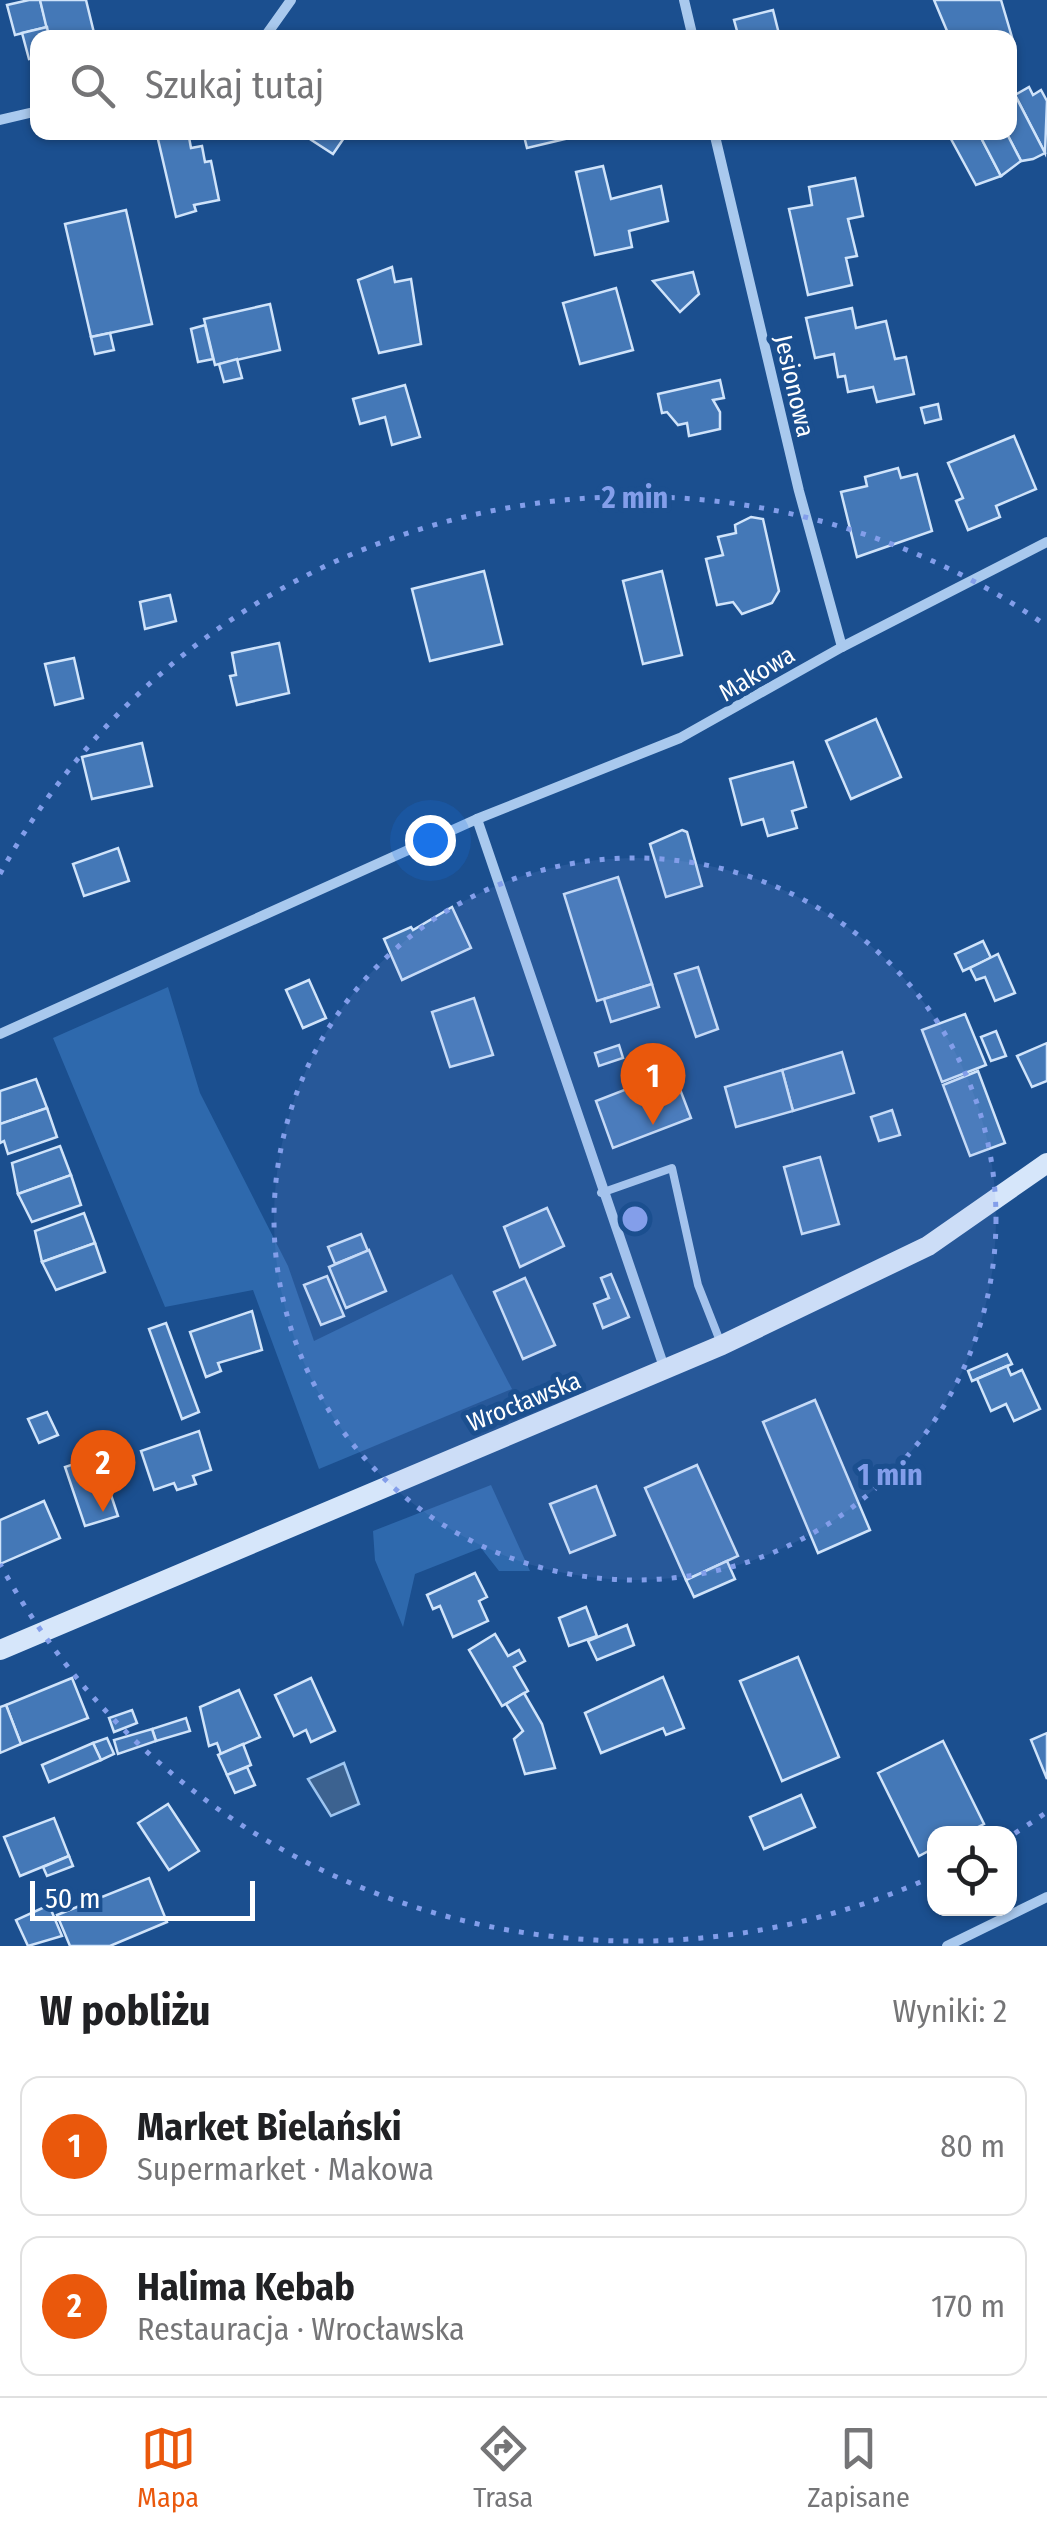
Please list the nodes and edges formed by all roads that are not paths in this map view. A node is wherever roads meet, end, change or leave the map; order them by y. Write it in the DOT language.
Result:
graph roads {
  1 [pos="290,0"];
  2 [pos="684,0"];
  3 [pos="269,30"];
  4 [pos="691,30"];
  5 [pos="30,113"];
  6 [pos="0,120"];
  7 [pos="716,140"];
  8 [pos="1047,542"];
  9 [pos="842,647"];
  10 [pos="477,819"];
  11 [pos="0,1034"];
  12 [pos="1047,1163"];
  13 [pos="602,1193"];
  14 [pos="722,1345"];
  15 [pos="665,1370"];
  16 [pos="0,1650"];
  17 [pos="1047,1897"];
  18 [pos="947,1946"];
  1 -- 3 [label="street"];
  2 -- 4 [label="street"];
  5 -- 6 [label="street"];
  7 -- 9 [label="street, Jesionowa"];
  8 -- 9 [label="street, Makowa"];
  9 -- 10 [label="street, Makowa"];
  10 -- 11 [label="street, Makowa"];
  10 -- 13 [label="street"];
  12 -- 14 [label="main road, Wrocławska"];
  13 -- 14 [label="lane"];
  13 -- 15 [label="street"];
  14 -- 15 [label="main road, Wrocławska"];
  15 -- 16 [label="main road, Wrocławska"];
  17 -- 18 [label="street"];
}
